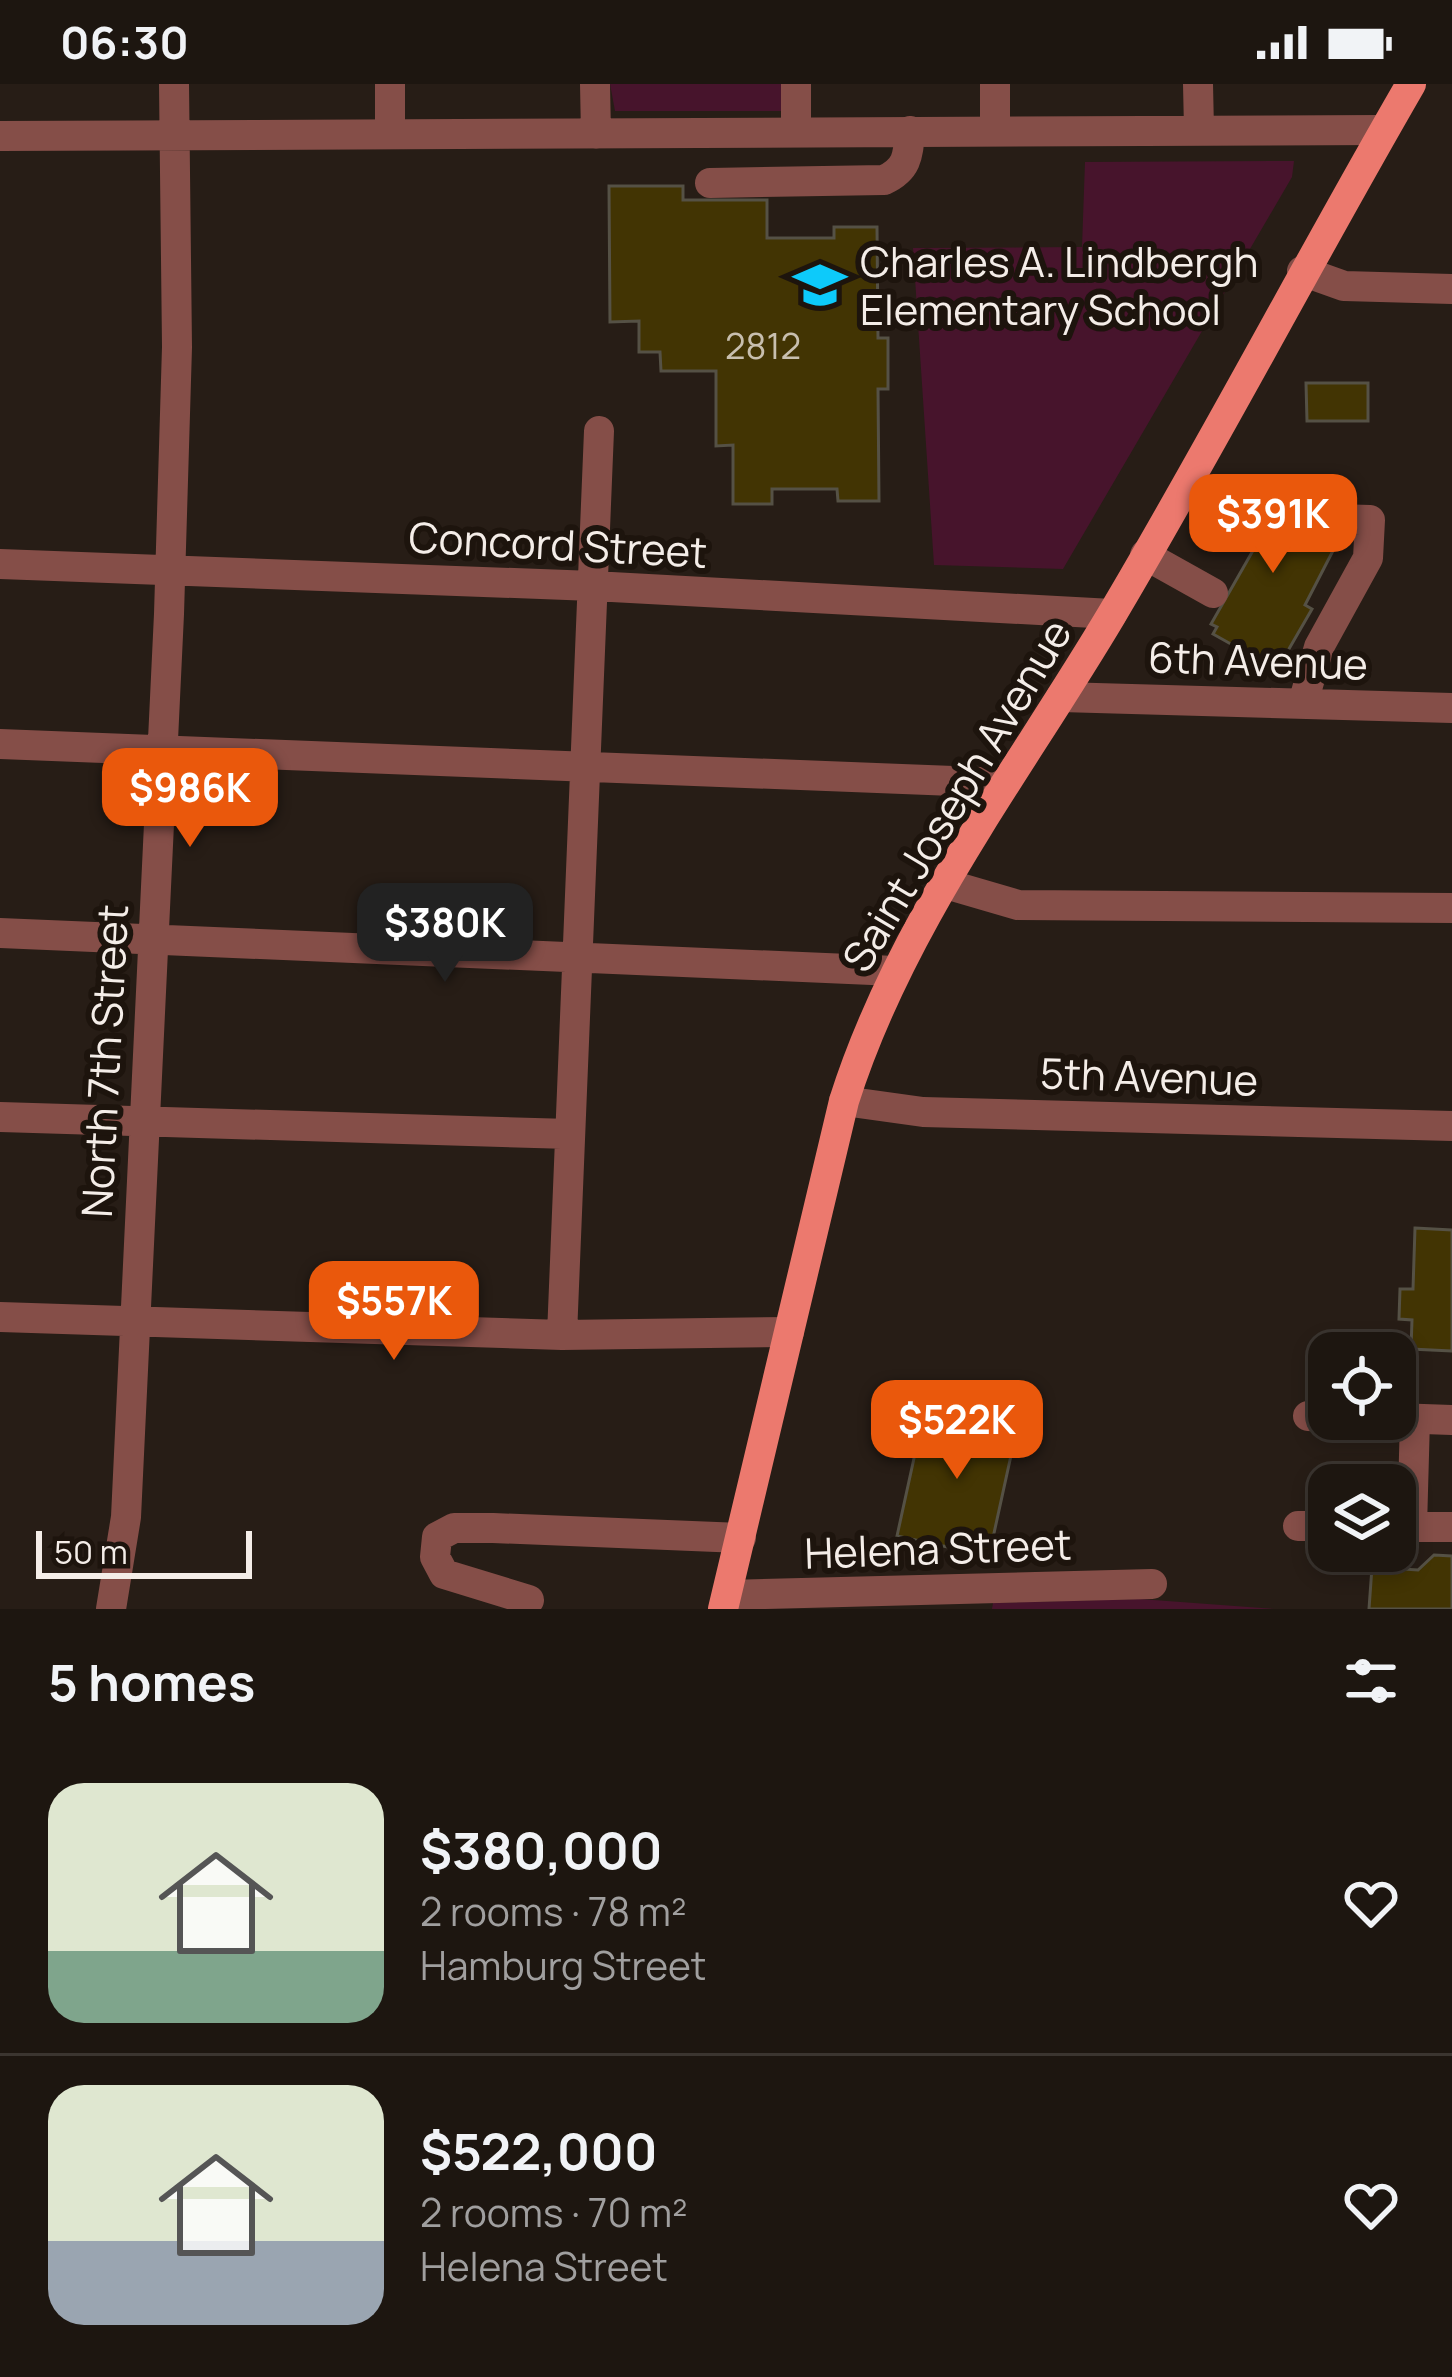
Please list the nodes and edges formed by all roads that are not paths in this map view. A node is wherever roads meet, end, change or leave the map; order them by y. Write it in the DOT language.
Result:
graph roads {
  1 [pos="174,84"];
  2 [pos="390,84"];
  3 [pos="596,84"];
  4 [pos="796,84"];
  5 [pos="995,84"];
  6 [pos="1198,84"];
  7 [pos="1397,101"];
  8 [pos="1198,129"];
  9 [pos="796,131"];
  10 [pos="910,131"];
  11 [pos="995,131"];
  12 [pos="390,134"];
  13 [pos="596,134"];
  14 [pos="174,135"];
  15 [pos="0,136"];
  16 [pos="710,183"];
  17 [pos="1302,272"];
  18 [pos="1452,289"];
  19 [pos="599,431"];
  20 [pos="1334,519"];
  21 [pos="1145,555"];
  22 [pos="0,564"];
  23 [pos="170,569"];
  24 [pos="593,586"];
  25 [pos="1213,592"];
  26 [pos="1112,614"];
  27 [pos="1061,697"];
  28 [pos="1303,703"];
  29 [pos="1452,707"];
  30 [pos="0,744"];
  31 [pos="162,752"];
  32 [pos="585,771"];
  33 [pos="1005,783"];
  34 [pos="946,884"];
  35 [pos="1452,908"];
  36 [pos="0,933"];
  37 [pos="152,941"];
  38 [pos="577,958"];
  39 [pos="895,971"];
  40 [pos="844,1101"];
  41 [pos="0,1117"];
  42 [pos="142,1119"];
  43 [pos="1452,1126"];
  44 [pos="570,1134"];
  45 [pos="0,1317"];
  46 [pos="134,1322"];
  47 [pos="788,1332"];
  48 [pos="562,1335"];
  49 [pos="1416,1419"];
  50 [pos="1452,1420"];
  51 [pos="1416,1527"];
  52 [pos="1452,1528"];
  53 [pos="741,1538"];
  54 [pos="1152,1584"];
  55 [pos="989,1598"];
  56 [pos="530,1600"];
  57 [pos="725,1602"];
  58 [pos="111,1609"];
  1 -- 14 [label="street, North 7th Street"];
  2 -- 12 [label="street"];
  3 -- 13 [label="street"];
  4 -- 9 [label="street"];
  5 -- 11 [label="street"];
  6 -- 8 [label="street"];
  7 -- 8 [label="street"];
  7 -- 17 [label="main road, Saint Joseph Avenue"];
  8 -- 11 [label="street"];
  9 -- 10 [label="street"];
  9 -- 13 [label="street"];
  10 -- 11 [label="street"];
  10 -- 16 [label="street"];
  12 -- 13 [label="street"];
  12 -- 14 [label="street"];
  14 -- 15 [label="street"];
  14 -- 23 [label="street, North 7th Street"];
  17 -- 18 [label="street"];
  17 -- 21 [label="main road, Saint Joseph Avenue"];
  19 -- 24 [label="street"];
  20 -- 28 [label="street"];
  21 -- 25 [label="street"];
  21 -- 26 [label="main road, Saint Joseph Avenue"];
  22 -- 23 [label="street, Concord Street"];
  23 -- 24 [label="street, Concord Street"];
  23 -- 31 [label="street, North 7th Street"];
  24 -- 26 [label="street, Concord Street"];
  24 -- 32 [label="street"];
  26 -- 27 [label="main road, Saint Joseph Avenue"];
  27 -- 28 [label="street, 6th Avenue"];
  27 -- 33 [label="main road, Saint Joseph Avenue"];
  28 -- 29 [label="street, 6th Avenue"];
  30 -- 31 [label="street"];
  31 -- 32 [label="street"];
  31 -- 37 [label="street, North 7th Street"];
  32 -- 33 [label="street"];
  32 -- 38 [label="street"];
  33 -- 34 [label="main road, Saint Joseph Avenue"];
  34 -- 35 [label="street"];
  34 -- 39 [label="main road, Saint Joseph Avenue"];
  36 -- 37 [label="street"];
  37 -- 38 [label="street"];
  37 -- 42 [label="street, North 7th Street"];
  38 -- 39 [label="street"];
  38 -- 44 [label="street"];
  39 -- 40 [label="main road, Saint Joseph Avenue"];
  40 -- 43 [label="street, 5th Avenue"];
  40 -- 47 [label="main road, Saint Joseph Avenue"];
  41 -- 42 [label="street"];
  42 -- 44 [label="street"];
  42 -- 46 [label="street, North 7th Street"];
  44 -- 48 [label="street"];
  45 -- 46 [label="street"];
  46 -- 48 [label="street"];
  46 -- 58 [label="street, North 7th Street"];
  47 -- 48 [label="street"];
  47 -- 53 [label="main road, Saint Joseph Avenue"];
  49 -- 50 [label="street"];
  51 -- 52 [label="street"];
  53 -- 56 [label="street"];
  53 -- 57 [label="main road, Saint Joseph Avenue"];
  54 -- 55 [label="street, Helena Street"];
  55 -- 57 [label="street, Helena Street"];
}
